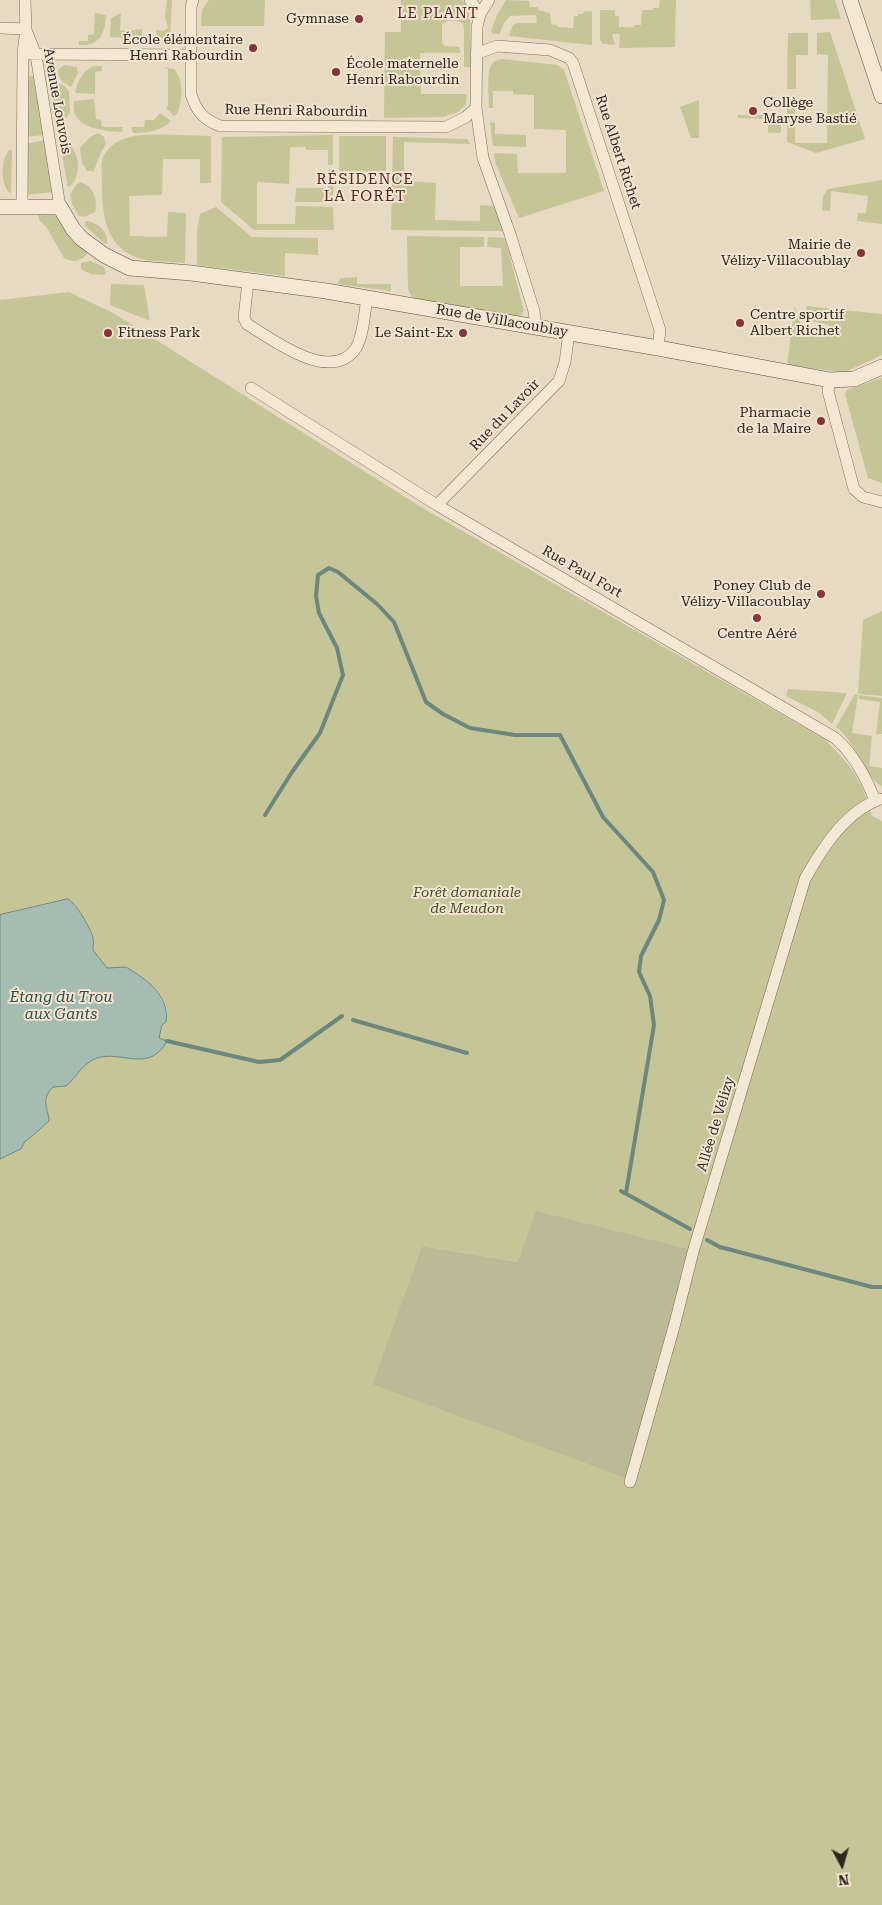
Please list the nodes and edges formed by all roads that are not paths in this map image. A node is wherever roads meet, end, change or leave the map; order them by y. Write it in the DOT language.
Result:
graph roads {
  1 [pos="25,0"];
  2 [pos="193,0"];
  3 [pos="470,0"];
  4 [pos="489,0"];
  5 [pos="850,0"];
  6 [pos="480,14"];
  7 [pos="0,28"];
  8 [pos="26,29"];
  9 [pos="23,53"];
  10 [pos="476,54"];
  11 [pos="36,55"];
  12 [pos="192,55"];
  13 [pos="882,96"];
  14 [pos="476,108"];
  15 [pos="0,207"];
  16 [pos="22,207"];
  17 [pos="60,207"];
  18 [pos="248,281"];
  19 [pos="367,299"];
  20 [pos="536,327"];
  21 [pos="569,333"];
  22 [pos="658,348"];
  23 [pos="882,367"];
  24 [pos="830,380"];
  25 [pos="251,388"];
  26 [pos="882,502"];
  27 [pos="437,505"];
  28 [pos="878,799"];
  29 [pos="630,1482"];
  1 -- 8 [label="street"];
  2 -- 12 [label="street, Rue Henri Rabourdin"];
  3 -- 6 [label="street"];
  4 -- 6 [label="street"];
  5 -- 13 [label="street"];
  6 -- 10 [label="street"];
  7 -- 8 [label="street"];
  8 -- 9 [label="street, Avenue Louvois"];
  8 -- 11 [label="street, Avenue Louvois"];
  9 -- 11 [label="street"];
  9 -- 16 [label="street, Avenue Louvois"];
  10 -- 14 [label="street"];
  10 -- 22 [label="street, Rue Albert Richet"];
  11 -- 12 [label="street"];
  11 -- 17 [label="street, Avenue Louvois"];
  12 -- 14 [label="street, Rue Henri Rabourdin"];
  14 -- 20 [label="street"];
  15 -- 16 [label="street"];
  16 -- 17 [label="street"];
  17 -- 18 [label="street, Rue de Villacoublay"];
  18 -- 19 [label="street, Rue de Villacoublay"];
  18 -- 19 [label="street"];
  19 -- 20 [label="street, Rue de Villacoublay"];
  20 -- 21 [label="street, Rue de Villacoublay"];
  21 -- 22 [label="street, Rue de Villacoublay"];
  21 -- 27 [label="street, Rue du Lavoir"];
  22 -- 24 [label="street, Rue de Villacoublay"];
  23 -- 24 [label="street, Rue de Villacoublay"];
  24 -- 26 [label="street"];
  25 -- 27 [label="street, Rue Paul Fort"];
  27 -- 28 [label="street, Rue Paul Fort"];
  28 -- 29 [label="street, Allée de Vélizy"];
}
